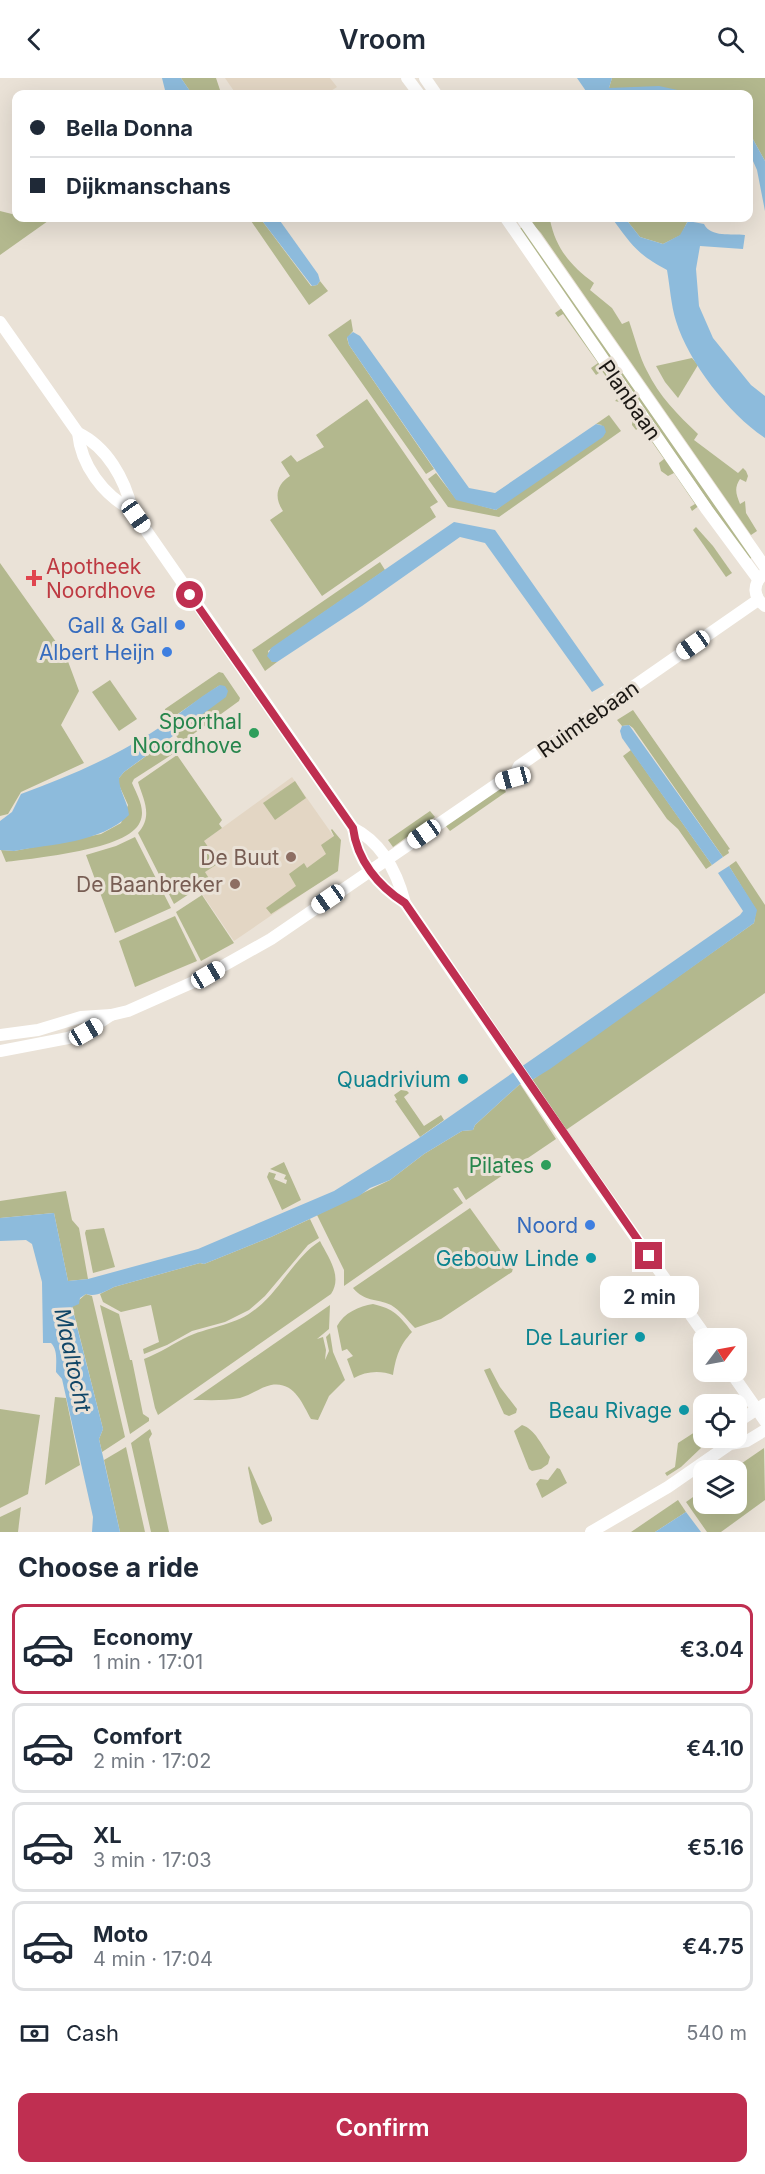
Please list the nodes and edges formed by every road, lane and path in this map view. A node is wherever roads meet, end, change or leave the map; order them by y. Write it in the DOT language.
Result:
graph roads {
  1 [pos="509,222"];
  2 [pos="525,222"];
  3 [pos="0,322"];
  4 [pos="78,434"];
  5 [pos="132,510"];
  6 [pos="765,567"];
  7 [pos="762,576"];
  8 [pos="762,603"];
  9 [pos="353,828"];
  10 [pos="387,859"];
  11 [pos="370,870"];
  12 [pos="405,903"];
  13 [pos="111,1015"];
  14 [pos="0,1035"];
  15 [pos="0,1051"];
  16 [pos="700,1328"];
  17 [pos="740,1382"];
  18 [pos="761,1406"];
  19 [pos="747,1417"];
  20 [pos="765,1421"];
  21 [pos="765,1430"];
  22 [pos="720,1448"];
  23 [pos="716,1453"];
  24 [pos="591,1532"];
  1 -- 7 [label="street, Planbaan"];
  2 -- 6 [label="street, Planbaan"];
  3 -- 4 [label="street"];
  4 -- 5 [label="street"];
  4 -- 5 [label="street"];
  5 -- 9 [label="street"];
  7 -- 8 [label="street"];
  8 -- 10 [label="street, Ruimtebaan"];
  9 -- 10 [label="street"];
  9 -- 11 [label="street"];
  10 -- 11 [label="street, Ruimtebaan"];
  10 -- 12 [label="street"];
  11 -- 12 [label="street"];
  11 -- 13 [label="street, Ruimtebaan"];
  12 -- 16 [label="street"];
  13 -- 14 [label="street, Ruimtebaan"];
  13 -- 15 [label="street, Ruimtebaan"];
  17 -- 18 [label="street"];
  18 -- 19 [label="street"];
  18 -- 20 [label="street"];
  21 -- 23 [label="street"];
  22 -- 23 [label="street"];
  23 -- 24 [label="street"];
}
